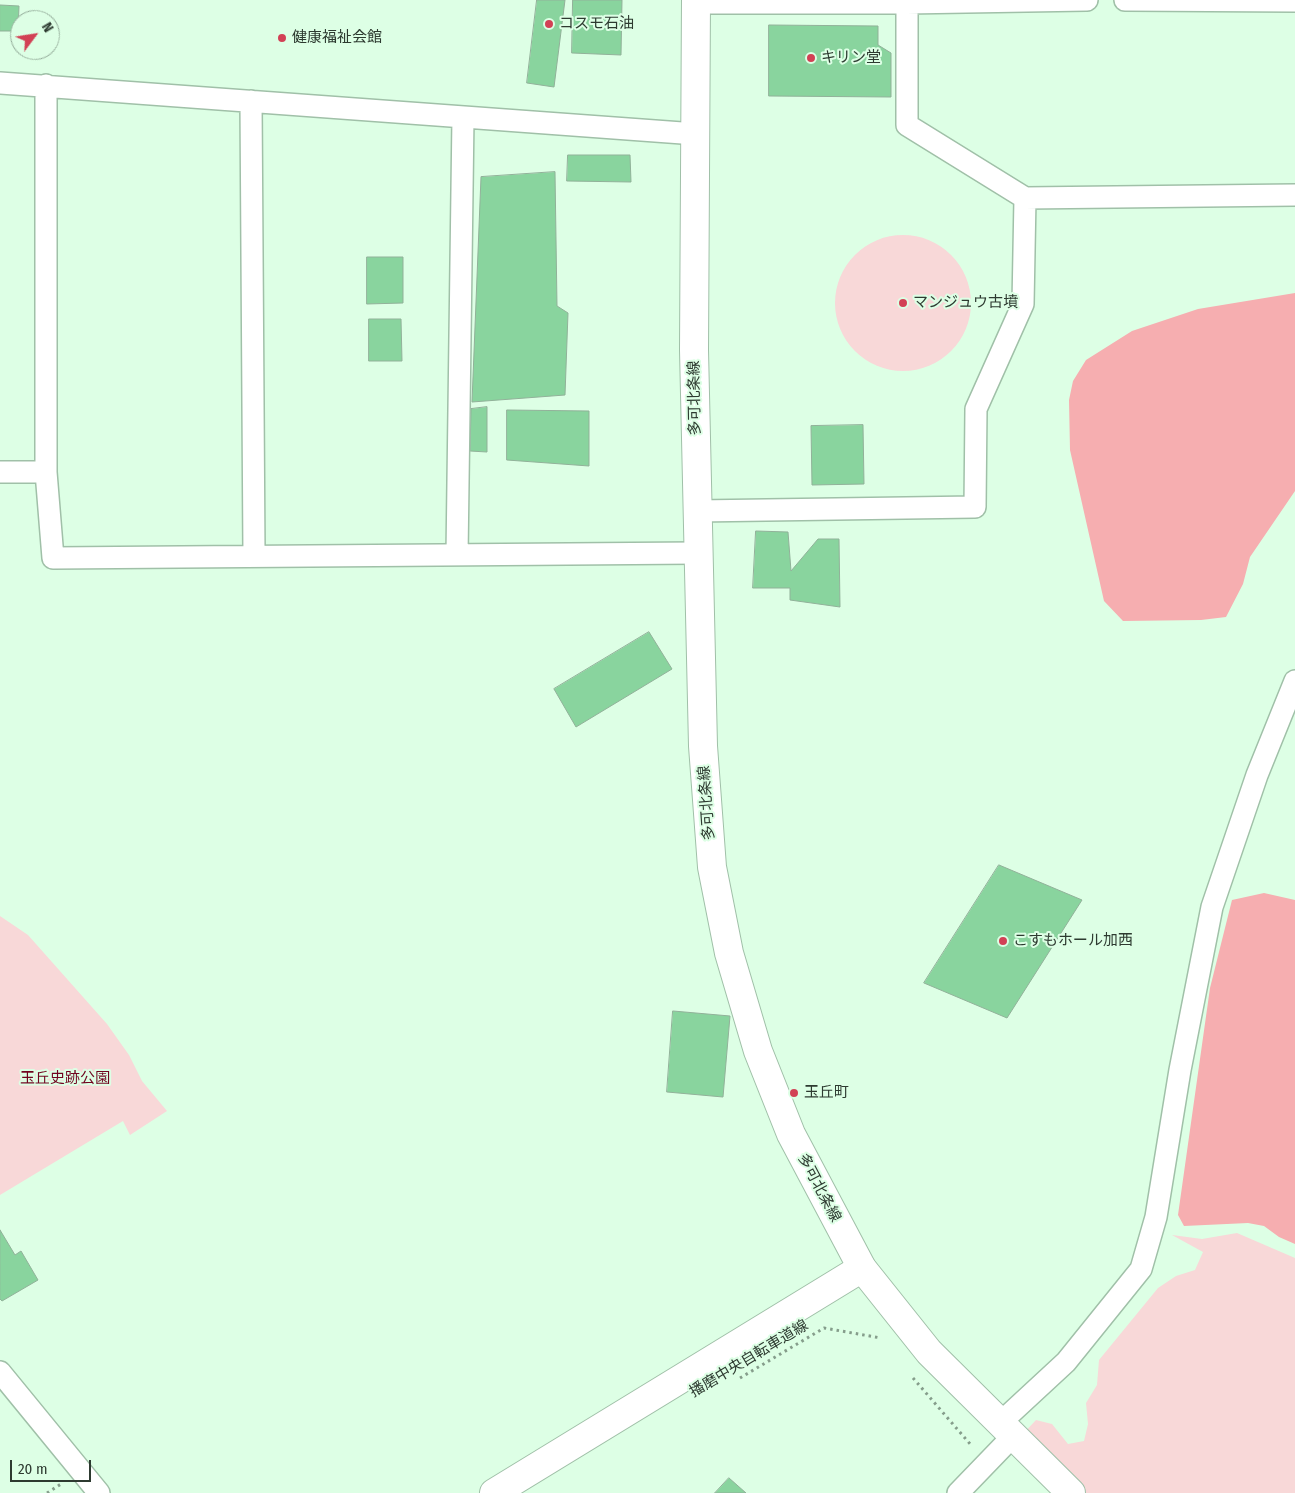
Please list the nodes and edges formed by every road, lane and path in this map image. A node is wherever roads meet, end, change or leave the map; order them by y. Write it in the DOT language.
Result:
graph roads {
  1 [pos="1087,0"];
  2 [pos="1125,0"];
  3 [pos="1289,0"];
  4 [pos="696,2"];
  5 [pos="907,2"];
  6 [pos="0,83"];
  7 [pos="46,86"];
  8 [pos="251,101"];
  9 [pos="463,117"];
  10 [pos="696,134"];
  11 [pos="1295,195"];
  12 [pos="1025,198"];
  13 [pos="0,472"];
  14 [pos="46,472"];
  15 [pos="697,511"];
  16 [pos="697,552"];
  17 [pos="457,555"];
  18 [pos="254,556"];
  19 [pos="1295,681"];
  20 [pos="862,1268"];
  21 [pos="887,1344"];
  22 [pos="0,1372"];
  23 [pos="908,1372"];
  24 [pos="732,1382"];
  25 [pos="1006,1430"];
  26 [pos="990,1460"];
  27 [pos="99,1493"];
  28 [pos="494,1493"];
  29 [pos="958,1493"];
  30 [pos="1071,1493"];
  1 -- 5 [label="street"];
  2 -- 3 [label="street"];
  4 -- 5 [label="street"];
  4 -- 10 [label="main road, 多可北条線"];
  5 -- 12 [label="street"];
  6 -- 7 [label="street"];
  7 -- 8 [label="street"];
  7 -- 14 [label="street"];
  8 -- 9 [label="street"];
  8 -- 18 [label="street"];
  9 -- 10 [label="street"];
  9 -- 17 [label="street"];
  10 -- 15 [label="main road, 多可北条線"];
  11 -- 12 [label="street"];
  12 -- 15 [label="street"];
  13 -- 14 [label="street"];
  14 -- 18 [label="street"];
  15 -- 16 [label="main road, 多可北条線"];
  16 -- 17 [label="street"];
  16 -- 20 [label="main road, 多可北条線"];
  17 -- 18 [label="street"];
  19 -- 25 [label="street"];
  20 -- 25 [label="main road, 多可北条線"];
  20 -- 28 [label="main road"];
  21 -- 24 [label="path, 播磨中央自転車道線"];
  22 -- 27 [label="street"];
  23 -- 26 [label="path"];
  25 -- 26 [label="street"];
  25 -- 30 [label="main road, 多可北条線"];
  26 -- 29 [label="street"];
}
